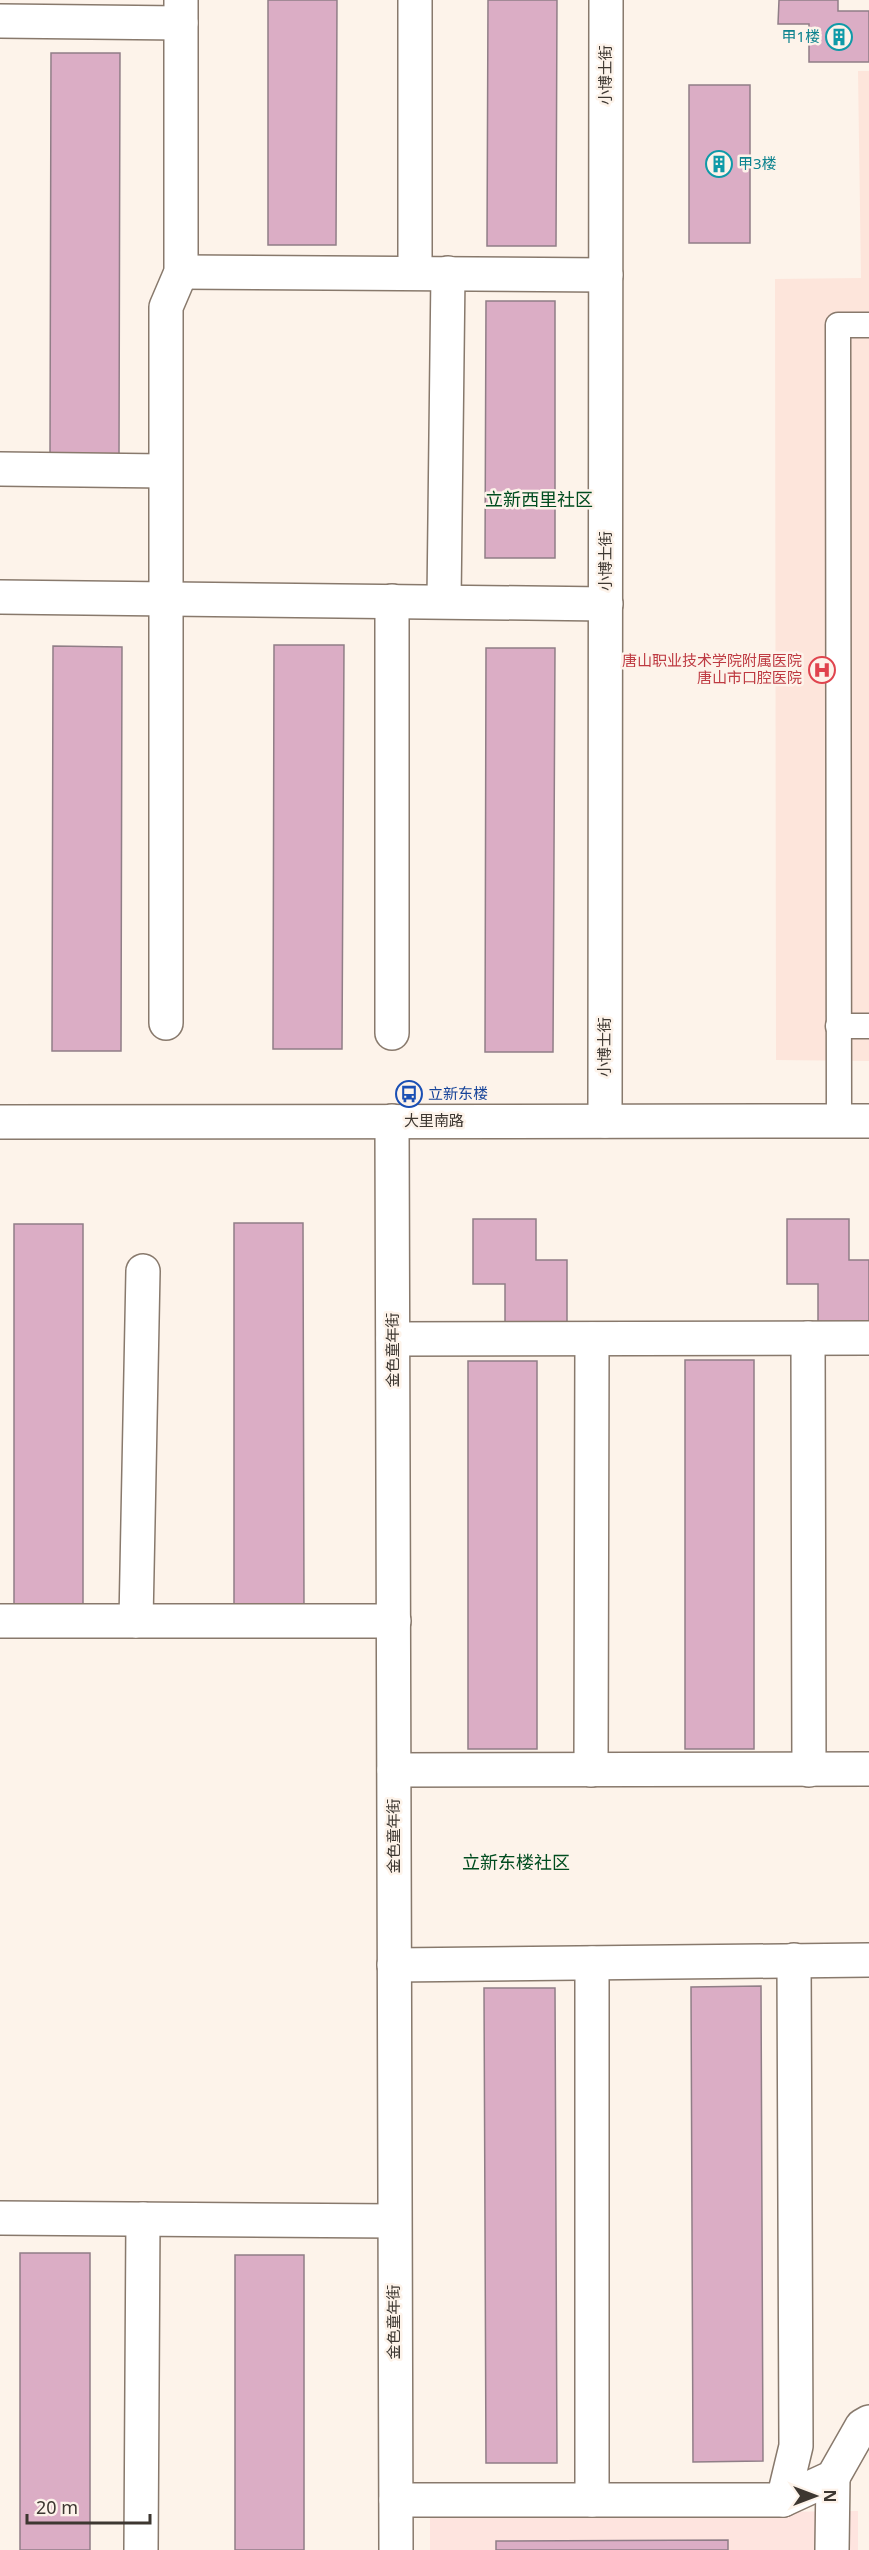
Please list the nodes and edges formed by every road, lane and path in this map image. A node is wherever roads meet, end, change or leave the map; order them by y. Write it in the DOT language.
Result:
graph roads {
  1 [pos="416,0"];
  2 [pos="606,0"];
  3 [pos="181,11"];
  4 [pos="0,21"];
  5 [pos="181,272"];
  6 [pos="416,273"];
  7 [pos="448,273"];
  8 [pos="606,275"];
  9 [pos="869,325"];
  10 [pos="0,469"];
  11 [pos="165,471"];
  12 [pos="0,597"];
  13 [pos="165,599"];
  14 [pos="392,601"];
  15 [pos="444,601"];
  16 [pos="606,604"];
  17 [pos="166,1023"];
  18 [pos="838,1026"];
  19 [pos="869,1026"];
  20 [pos="392,1033"];
  21 [pos="392,1121"];
  22 [pos="605,1121"];
  23 [pos="854,1121"];
  24 [pos="0,1122"];
  25 [pos="143,1271"];
  26 [pos="808,1338"];
  27 [pos="869,1338"];
  28 [pos="592,1339"];
  29 [pos="393,1340"];
  30 [pos="0,1621"];
  31 [pos="136,1621"];
  32 [pos="394,1621"];
  33 [pos="869,1769"];
  34 [pos="394,1770"];
  35 [pos="591,1770"];
  36 [pos="809,1770"];
  37 [pos="794,1960"];
  38 [pos="869,1960"];
  39 [pos="592,1963"];
  40 [pos="394,1965"];
  41 [pos="0,2218"];
  42 [pos="143,2219"];
  43 [pos="394,2221"];
  44 [pos="869,2422"];
  45 [pos="832,2476"];
  46 [pos="396,2500"];
  47 [pos="592,2500"];
  48 [pos="783,2500"];
  49 [pos="141,2550"];
  50 [pos="396,2550"];
  51 [pos="832,2550"];
  1 -- 6 [label="street"];
  2 -- 8 [label="street, 小博士街"];
  3 -- 4 [label="street"];
  3 -- 5 [label="street"];
  5 -- 6 [label="street"];
  5 -- 11 [label="street"];
  6 -- 7 [label="street"];
  7 -- 8 [label="street"];
  7 -- 15 [label="street"];
  8 -- 16 [label="street, 小博士街"];
  9 -- 18 [label="lane"];
  10 -- 11 [label="street"];
  11 -- 13 [label="street"];
  12 -- 13 [label="street"];
  13 -- 14 [label="street"];
  13 -- 17 [label="street"];
  14 -- 15 [label="street"];
  14 -- 20 [label="street"];
  15 -- 16 [label="street"];
  16 -- 22 [label="street, 小博士街"];
  18 -- 19 [label="lane"];
  18 -- 23 [label="lane"];
  21 -- 22 [label="street, 大里南路"];
  21 -- 24 [label="street, 大里南路"];
  21 -- 29 [label="street, 金色童年街"];
  22 -- 23 [label="street, 大里南路"];
  25 -- 31 [label="street"];
  26 -- 27 [label="street"];
  26 -- 28 [label="street"];
  26 -- 36 [label="street"];
  28 -- 29 [label="street"];
  28 -- 35 [label="street"];
  29 -- 32 [label="street, 金色童年街"];
  30 -- 31 [label="street"];
  31 -- 32 [label="street"];
  32 -- 34 [label="street, 金色童年街"];
  33 -- 36 [label="street"];
  34 -- 35 [label="street"];
  34 -- 40 [label="street, 金色童年街"];
  35 -- 36 [label="street"];
  37 -- 38 [label="street"];
  37 -- 39 [label="street"];
  37 -- 48 [label="street"];
  39 -- 40 [label="street"];
  39 -- 47 [label="street"];
  40 -- 43 [label="street, 金色童年街"];
  41 -- 42 [label="street"];
  42 -- 43 [label="street"];
  42 -- 49 [label="street"];
  43 -- 46 [label="street, 金色童年街"];
  44 -- 45 [label="street"];
  45 -- 48 [label="street"];
  45 -- 51 [label="street"];
  46 -- 47 [label="street"];
  46 -- 50 [label="street, 金色童年街"];
  47 -- 48 [label="street"];
}
